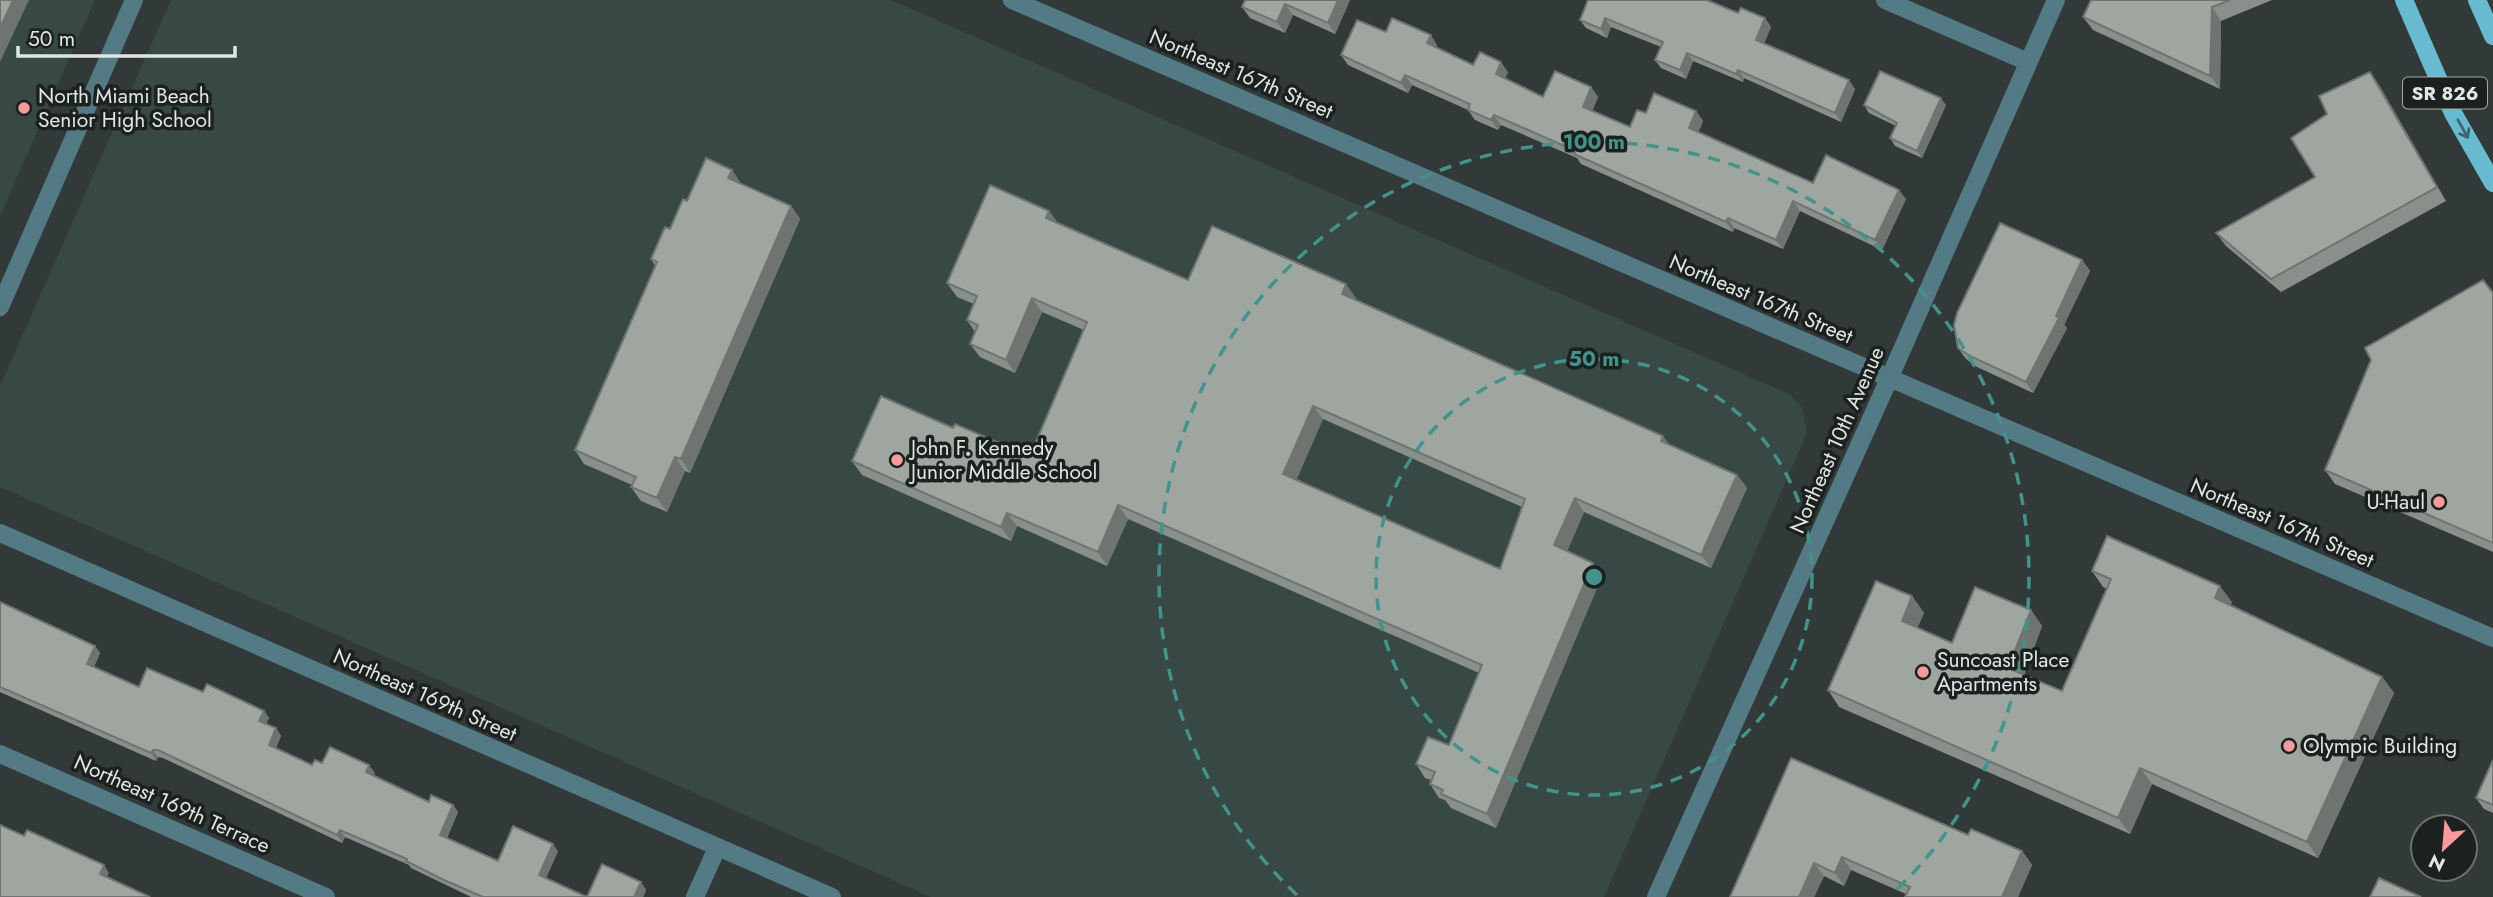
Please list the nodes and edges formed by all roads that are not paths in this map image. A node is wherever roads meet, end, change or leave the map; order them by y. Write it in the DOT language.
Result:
graph roads {
  1 [pos="134,0"];
  2 [pos="1012,0"];
  3 [pos="1885,0"];
  4 [pos="2056,0"];
  5 [pos="2404,0"];
  6 [pos="2477,0"];
  7 [pos="2493,36"];
  8 [pos="2028,62"];
  9 [pos="2493,183"];
  10 [pos="0,307"];
  11 [pos="1889,379"];
  12 [pos="0,533"];
  13 [pos="2493,638"];
  14 [pos="0,754"];
  15 [pos="717,848"];
  16 [pos="326,897"];
  17 [pos="695,897"];
  18 [pos="832,897"];
  19 [pos="1657,897"];
  1 -- 10 [label="street"];
  2 -- 11 [label="street, Northeast 167th Street"];
  3 -- 8 [label="street"];
  4 -- 8 [label="street, Northeast 10th Avenue"];
  5 -- 9 [label="main road, SR 826, one-way"];
  6 -- 7 [label="main road"];
  8 -- 11 [label="street, Northeast 10th Avenue"];
  11 -- 13 [label="street, Northeast 167th Street"];
  11 -- 19 [label="street, Northeast 10th Avenue"];
  12 -- 15 [label="street, Northeast 169th Street"];
  14 -- 16 [label="street, Northeast 169th Terrace"];
  15 -- 17 [label="street"];
  15 -- 18 [label="street, Northeast 169th Street"];
}
